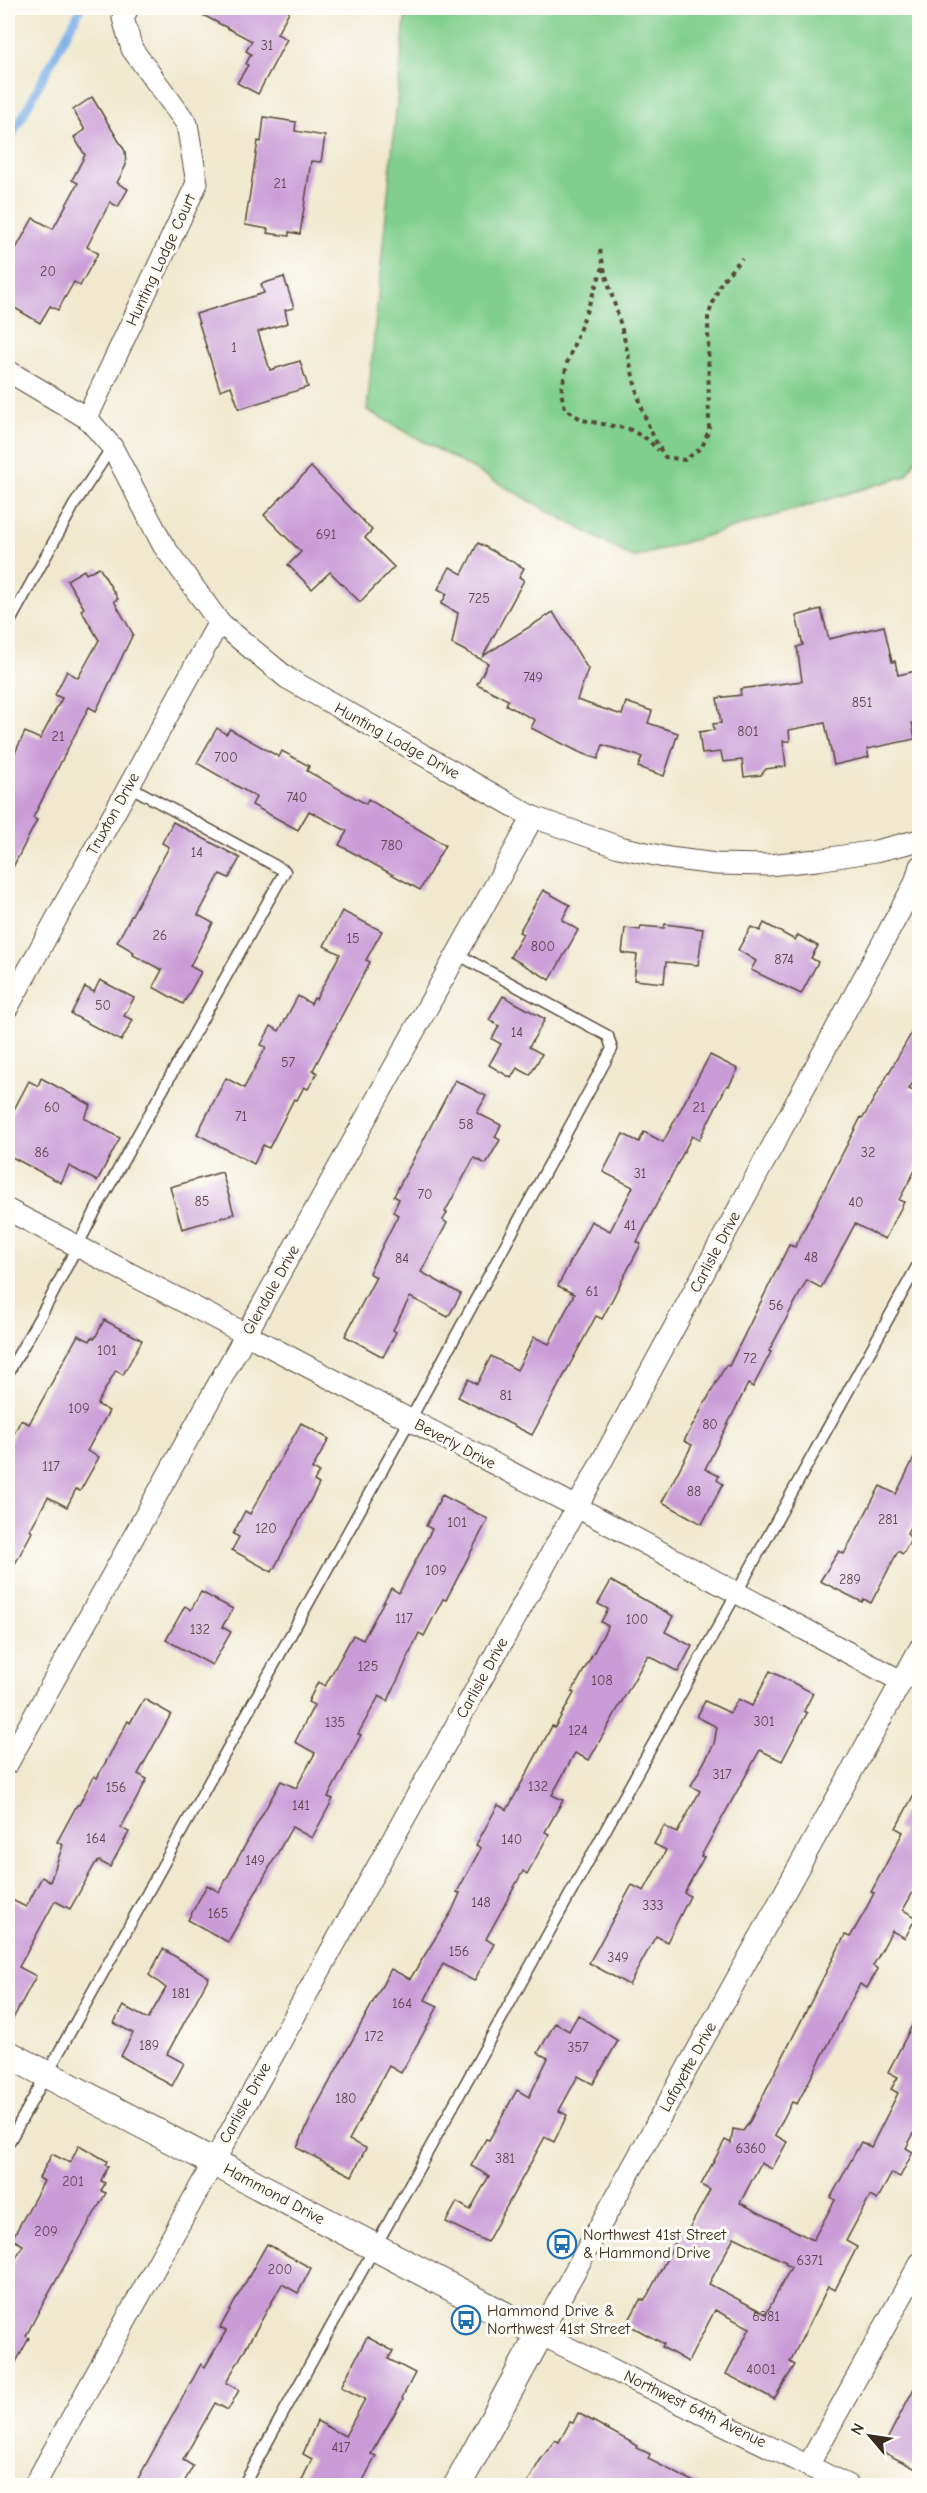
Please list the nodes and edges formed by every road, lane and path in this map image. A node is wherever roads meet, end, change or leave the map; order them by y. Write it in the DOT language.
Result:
graph roads {
  1 [pos="128,8"];
  2 [pos="600,250"];
  3 [pos="742,258"];
  4 [pos="603,267"];
  5 [pos="8,371"];
  6 [pos="87,418"];
  7 [pos="112,447"];
  8 [pos="665,457"];
  9 [pos="219,622"];
  10 [pos="8,626"];
  11 [pos="129,786"];
  12 [pos="533,817"];
  13 [pos="920,840"];
  14 [pos="920,866"];
  15 [pos="457,954"];
  16 [pos="8,1007"];
  17 [pos="8,1210"];
  18 [pos="78,1246"];
  19 [pos="920,1261"];
  20 [pos="246,1334"];
  21 [pos="8,1372"];
  22 [pos="410,1420"];
  23 [pos="577,1507"];
  24 [pos="737,1592"];
  25 [pos="920,1648"];
  26 [pos="901,1681"];
  27 [pos="8,1763"];
  28 [pos="8,2054"];
  29 [pos="46,2074"];
  30 [pos="8,2144"];
  31 [pos="213,2161"];
  32 [pos="375,2247"];
  33 [pos="920,2263"];
  34 [pos="540,2334"];
  35 [pos="809,2464"];
  36 [pos="34,2486"];
  37 [pos="243,2486"];
  38 [pos="457,2486"];
  39 [pos="849,2486"];
  1 -- 6 [label="street, Hunting Lodge Court"];
  2 -- 4 [label="path"];
  3 -- 8 [label="path"];
  4 -- 8 [label="path"];
  4 -- 8 [label="path"];
  5 -- 6 [label="street, Hunting Lodge Drive"];
  6 -- 7 [label="street, Hunting Lodge Drive"];
  7 -- 9 [label="street, Hunting Lodge Drive"];
  7 -- 10 [label="lane"];
  9 -- 11 [label="street, Truxton Drive"];
  9 -- 12 [label="street, Hunting Lodge Drive"];
  11 -- 16 [label="street, Truxton Drive"];
  11 -- 18 [label="lane"];
  12 -- 13 [label="street, Hunting Lodge Drive"];
  12 -- 15 [label="street, Glendale Drive"];
  14 -- 23 [label="street, Carlisle Drive"];
  15 -- 20 [label="street, Glendale Drive"];
  15 -- 22 [label="lane"];
  17 -- 18 [label="street, Beverly Drive"];
  18 -- 20 [label="street, Beverly Drive"];
  18 -- 21 [label="lane"];
  19 -- 24 [label="lane"];
  20 -- 22 [label="street, Beverly Drive"];
  20 -- 27 [label="street, Glendale Drive"];
  22 -- 23 [label="street, Beverly Drive"];
  22 -- 29 [label="lane"];
  23 -- 24 [label="street, Beverly Drive"];
  23 -- 31 [label="street, Carlisle Drive"];
  24 -- 26 [label="street, Beverly Drive"];
  24 -- 32 [label="lane"];
  25 -- 26 [label="street, Lafayette Drive"];
  26 -- 34 [label="street, Lafayette Drive"];
  28 -- 29 [label="street, Hammond Drive"];
  29 -- 30 [label="lane"];
  29 -- 31 [label="street, Hammond Drive"];
  31 -- 32 [label="street, Hammond Drive"];
  31 -- 36 [label="street, Carlisle Drive"];
  32 -- 34 [label="street, Hammond Drive"];
  32 -- 37 [label="lane"];
  33 -- 35 [label="street"];
  34 -- 35 [label="street, Northwest 64th Avenue"];
  34 -- 38 [label="street, Lafayette Drive"];
  35 -- 39 [label="street, Northwest 64th Avenue"];
}
